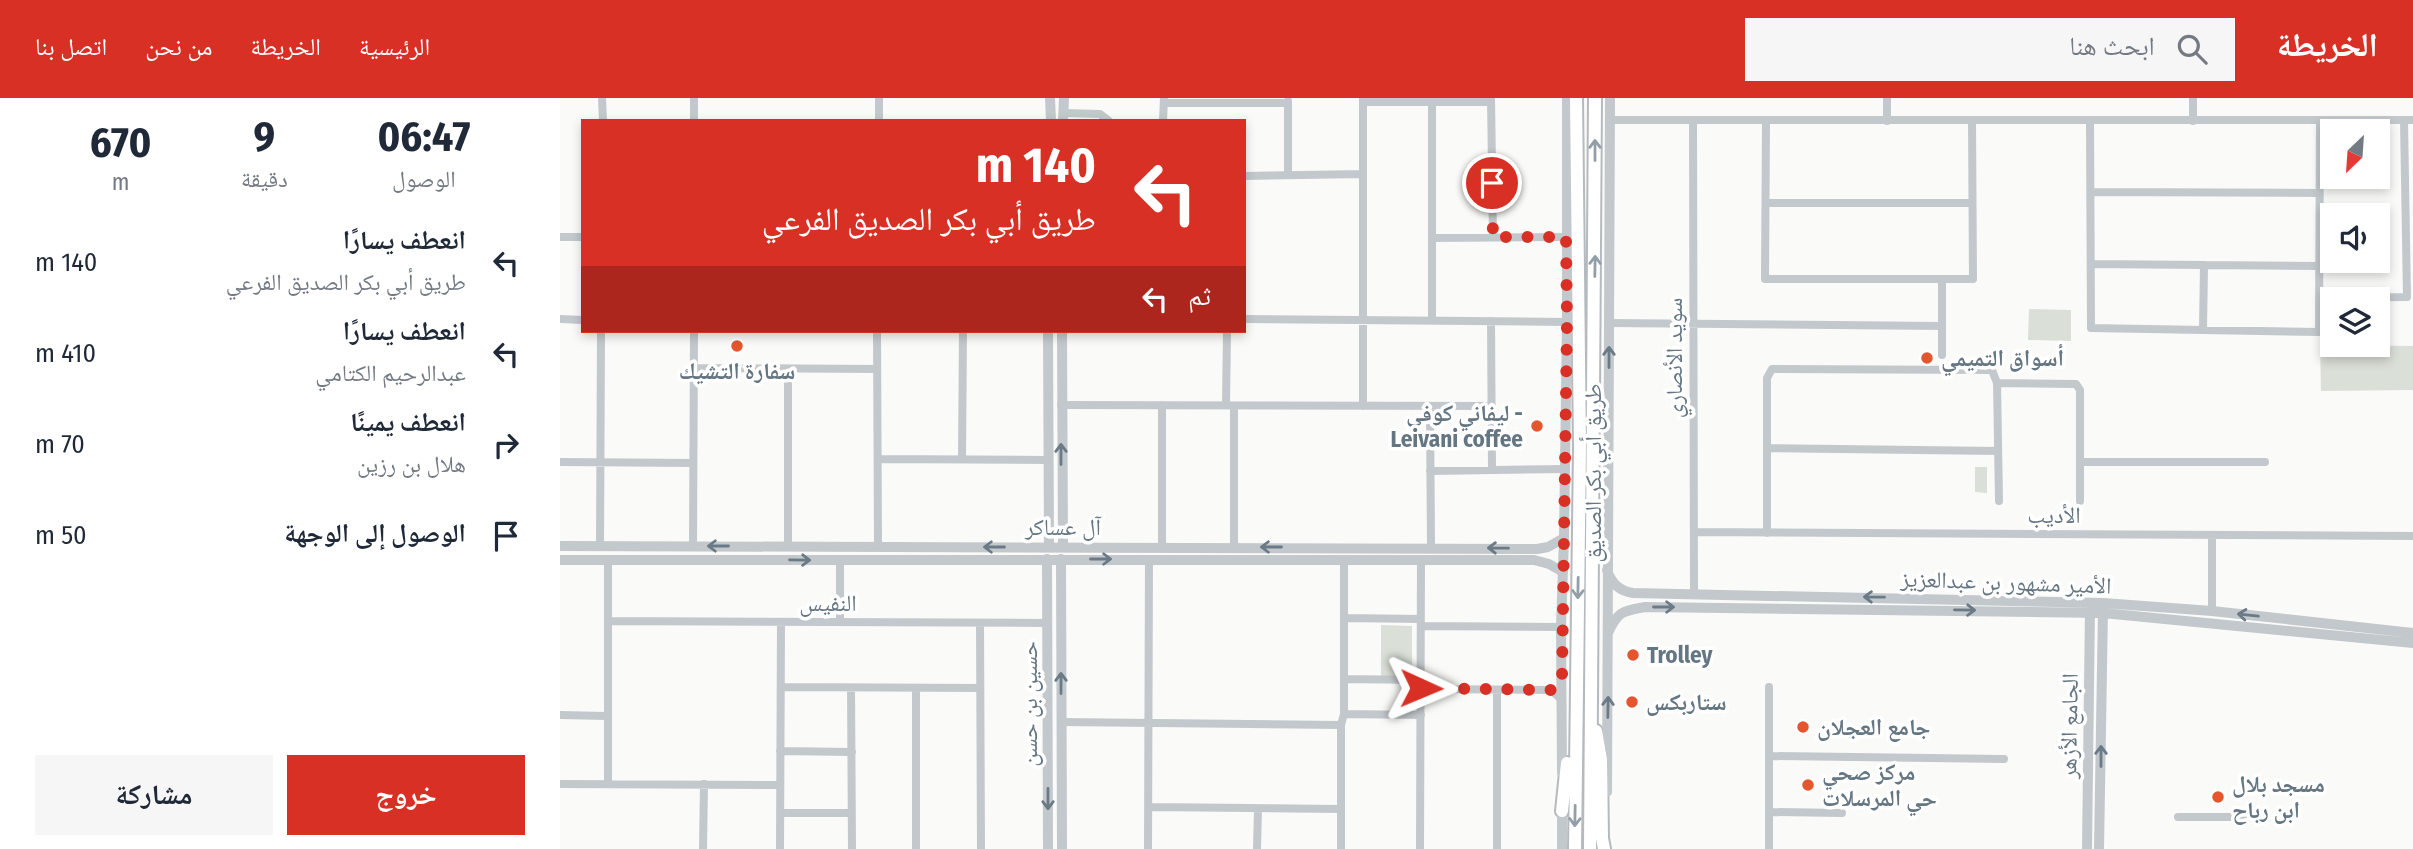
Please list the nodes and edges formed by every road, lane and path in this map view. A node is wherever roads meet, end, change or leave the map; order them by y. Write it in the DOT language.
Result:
graph roads {
  1 [pos="602,98"];
  2 [pos="694,98"];
  3 [pos="879,98"];
  4 [pos="1051,98"];
  5 [pos="1064,98"];
  6 [pos="1567,98"];
  7 [pos="1576,98"];
  8 [pos="1595,98"];
  9 [pos="1610,98"];
  10 [pos="1887,98"];
  11 [pos="2193,98"];
  12 [pos="1164,100"];
  13 [pos="1363,100"];
  14 [pos="1491,100"];
  15 [pos="1288,101"];
  16 [pos="1432,101"];
  17 [pos="1051,116"];
  18 [pos="1063,117"];
  19 [pos="603,119"];
  20 [pos="694,119"];
  21 [pos="879,119"];
  22 [pos="1106,119"];
  23 [pos="1163,119"];
  24 [pos="1610,120"];
  25 [pos="1766,120"];
  26 [pos="2090,120"];
  27 [pos="2390,120"];
  28 [pos="2408,120"];
  29 [pos="1693,121"];
  30 [pos="1887,121"];
  31 [pos="1972,121"];
  32 [pos="2193,121"];
  33 [pos="2320,121"];
  34 [pos="1288,174"];
  35 [pos="1363,174"];
  36 [pos="1246,176"];
  37 [pos="2091,192"];
  38 [pos="2319,193"];
  39 [pos="1766,203"];
  40 [pos="1972,203"];
  41 [pos="2409,205"];
  42 [pos="560,237"];
  43 [pos="581,237"];
  44 [pos="1432,237"];
  45 [pos="1493,237"];
  46 [pos="1566,237"];
  47 [pos="2092,264"];
  48 [pos="2204,265"];
  49 [pos="2319,266"];
  50 [pos="1942,279"];
  51 [pos="2410,280"];
  52 [pos="2319,298"];
  53 [pos="560,319"];
  54 [pos="1246,319"];
  55 [pos="581,320"];
  56 [pos="1433,320"];
  57 [pos="1363,321"];
  58 [pos="1491,321"];
  59 [pos="1567,322"];
  60 [pos="1609,323"];
  61 [pos="1694,323"];
  62 [pos="1942,326"];
  63 [pos="2203,330"];
  64 [pos="601,333"];
  65 [pos="694,333"];
  66 [pos="877,333"];
  67 [pos="963,333"];
  68 [pos="1048,333"];
  69 [pos="1062,333"];
  70 [pos="1227,333"];
  71 [pos="1942,355"];
  72 [pos="694,368"];
  73 [pos="788,369"];
  74 [pos="877,369"];
  75 [pos="1997,383"];
  76 [pos="1061,405"];
  77 [pos="1162,405"];
  78 [pos="1230,405"];
  79 [pos="1363,406"];
  80 [pos="1430,406"];
  81 [pos="1492,406"];
  82 [pos="1768,448"];
  83 [pos="1998,450"];
  84 [pos="878,459"];
  85 [pos="962,459"];
  86 [pos="1048,460"];
  87 [pos="560,462"];
  88 [pos="600,462"];
  89 [pos="2080,462"];
  90 [pos="2265,462"];
  91 [pos="693,463"];
  92 [pos="1564,469"];
  93 [pos="1492,470"];
  94 [pos="1430,471"];
  95 [pos="1048,489"];
  96 [pos="1061,489"];
  97 [pos="1999,501"];
  98 [pos="2080,501"];
  99 [pos="1049,522"];
  100 [pos="1062,522"];
  101 [pos="1694,532"];
  102 [pos="1767,533"];
  103 [pos="2212,535"];
  104 [pos="2413,536"];
  105 [pos="1564,538"];
  106 [pos="560,546"];
  107 [pos="693,546"];
  108 [pos="764,546"];
  109 [pos="788,546"];
  110 [pos="878,546"];
  111 [pos="600,547"];
  112 [pos="1049,547"];
  113 [pos="1063,547"];
  114 [pos="1162,547"];
  115 [pos="1234,547"];
  116 [pos="1385,547"];
  117 [pos="1431,548"];
  118 [pos="1537,549"];
  119 [pos="1047,559"];
  120 [pos="1062,559"];
  121 [pos="1149,559"];
  122 [pos="560,560"];
  123 [pos="608,560"];
  124 [pos="763,560"];
  125 [pos="1421,560"];
  126 [pos="1534,560"];
  127 [pos="840,561"];
  128 [pos="1344,561"];
  129 [pos="1385,561"];
  130 [pos="1607,570"];
  131 [pos="1563,572"];
  132 [pos="1639,593"];
  133 [pos="1694,595"];
  134 [pos="2090,608"];
  135 [pos="2103,608"];
  136 [pos="1639,609"];
  137 [pos="2212,611"];
  138 [pos="1344,618"];
  139 [pos="608,621"];
  140 [pos="840,621"];
  141 [pos="781,622"];
  142 [pos="1421,622"];
  143 [pos="980,623"];
  144 [pos="1048,623"];
  145 [pos="1561,627"];
  146 [pos="1608,633"];
  147 [pos="2413,633"];
  148 [pos="2413,643"];
  149 [pos="1577,667"];
  150 [pos="1344,679"];
  151 [pos="1562,680"];
  152 [pos="1421,684"];
  153 [pos="781,687"];
  154 [pos="1769,687"];
  155 [pos="851,688"];
  156 [pos="916,688"];
  157 [pos="979,688"];
  158 [pos="1497,690"];
  159 [pos="1551,690"];
  160 [pos="1561,699"];
  161 [pos="1344,714"];
  162 [pos="560,715"];
  163 [pos="1421,715"];
  164 [pos="607,716"];
  165 [pos="1591,719"];
  166 [pos="1061,722"];
  167 [pos="1150,724"];
  168 [pos="1341,725"];
  169 [pos="780,751"];
  170 [pos="852,752"];
  171 [pos="1769,756"];
  172 [pos="2004,759"];
  173 [pos="560,784"];
  174 [pos="608,784"];
  175 [pos="704,784"];
  176 [pos="780,785"];
  177 [pos="2088,800"];
  178 [pos="2100,801"];
  179 [pos="1149,807"];
  180 [pos="1258,809"];
  181 [pos="1341,809"];
  182 [pos="1562,811"];
  183 [pos="780,813"];
  184 [pos="851,813"];
  185 [pos="1769,813"];
  186 [pos="1842,813"];
  187 [pos="2178,817"];
  188 [pos="2252,817"];
  189 [pos="703,849"];
  190 [pos="780,849"];
  191 [pos="852,849"];
  192 [pos="916,849"];
  193 [pos="981,849"];
  194 [pos="1048,849"];
  195 [pos="1062,849"];
  196 [pos="1149,849"];
  197 [pos="1257,849"];
  198 [pos="1341,849"];
  199 [pos="1420,849"];
  200 [pos="1497,849"];
  201 [pos="1562,849"];
  202 [pos="1575,849"];
  203 [pos="1590,849"];
  204 [pos="1605,849"];
  205 [pos="1769,849"];
  206 [pos="2087,849"];
  207 [pos="2099,849"];
  1 -- 19 [label="street"];
  2 -- 20 [label="street"];
  3 -- 21 [label="street"];
  4 -- 17 [label="street"];
  5 -- 18 [label="street"];
  6 -- 46 [label="street"];
  7 -- 149 [label="main road, طريق أبي بكر الصديق, one-way"];
  165 -- 8 [label="main road, طريق أبي بكر الصديق, one-way"];
  9 -- 24 [label="street"];
  10 -- 30 [label="street"];
  11 -- 32 [label="street"];
  12 -- 15 [label="street"];
  12 -- 23 [label="street"];
  13 -- 16 [label="street"];
  13 -- 35 [label="street"];
  14 -- 16 [label="street"];
  14 -- 45 [label="street"];
  15 -- 34 [label="street"];
  16 -- 44 [label="street"];
  17 -- 18 [label="street"];
  18 -- 22 [label="street"];
  24 -- 29 [label="street"];
  24 -- 60 [label="street"];
  25 -- 29 [label="street"];
  25 -- 30 [label="street"];
  25 -- 39 [label="street"];
  26 -- 31 [label="street"];
  26 -- 32 [label="street"];
  26 -- 37 [label="street"];
  27 -- 28 [label="street"];
  28 -- 41 [label="street"];
  29 -- 61 [label="street, سويد الأنصاري"];
  30 -- 31 [label="street"];
  31 -- 40 [label="street"];
  32 -- 33 [label="street"];
  33 -- 38 [label="street"];
  34 -- 35 [label="street"];
  34 -- 36 [label="street"];
  35 -- 57 [label="street"];
  37 -- 38 [label="street"];
  37 -- 47 [label="street"];
  38 -- 49 [label="street"];
  39 -- 40 [label="street"];
  39 -- 50 [label="street"];
  40 -- 50 [label="street"];
  41 -- 51 [label="street"];
  42 -- 43 [label="street"];
  44 -- 45 [label="street"];
  44 -- 56 [label="street"];
  45 -- 46 [label="street"];
  46 -- 59 [label="street"];
  47 -- 48 [label="street"];
  47 -- 63 [label="street"];
  48 -- 49 [label="street"];
  48 -- 63 [label="street"];
  49 -- 52 [label="street"];
  50 -- 62 [label="street"];
  51 -- 52 [label="street"];
  52 -- 63 [label="street"];
  53 -- 55 [label="street"];
  54 -- 57 [label="street"];
  56 -- 57 [label="street"];
  56 -- 58 [label="street"];
  57 -- 79 [label="street"];
  58 -- 59 [label="street"];
  58 -- 81 [label="street"];
  59 -- 92 [label="street"];
  60 -- 61 [label="street"];
  130 -- 60 [label="street, one-way"];
  61 -- 62 [label="street"];
  61 -- 101 [label="street, سويد الأنصاري"];
  62 -- 71 [label="street"];
  64 -- 88 [label="street"];
  65 -- 72 [label="street"];
  66 -- 74 [label="street"];
  67 -- 85 [label="street"];
  68 -- 86 [label="street"];
  69 -- 76 [label="street"];
  70 -- 78 [label="street"];
  72 -- 73 [label="street"];
  72 -- 91 [label="street"];
  73 -- 74 [label="street"];
  73 -- 109 [label="street"];
  74 -- 84 [label="street"];
  75 -- 82 [label="street"];
  75 -- 83 [label="street"];
  75 -- 89 [label="street"];
  76 -- 77 [label="street"];
  96 -- 76 [label="street, one-way"];
  77 -- 78 [label="street"];
  77 -- 114 [label="street"];
  78 -- 79 [label="street"];
  78 -- 115 [label="street"];
  79 -- 80 [label="street"];
  80 -- 81 [label="street"];
  80 -- 94 [label="street"];
  81 -- 93 [label="street"];
  82 -- 83 [label="street"];
  82 -- 102 [label="street"];
  83 -- 97 [label="street"];
  84 -- 85 [label="street"];
  84 -- 110 [label="street"];
  85 -- 86 [label="street"];
  86 -- 95 [label="street"];
  87 -- 88 [label="street"];
  88 -- 91 [label="street"];
  88 -- 111 [label="street"];
  89 -- 90 [label="street"];
  89 -- 98 [label="street"];
  91 -- 107 [label="street"];
  92 -- 93 [label="street"];
  92 -- 105 [label="street"];
  93 -- 94 [label="street"];
  94 -- 117 [label="street"];
  95 -- 96 [label="street"];
  95 -- 99 [label="street"];
  96 -- 100 [label="street"];
  99 -- 100 [label="street"];
  99 -- 112 [label="street"];
  100 -- 113 [label="street"];
  101 -- 102 [label="street, الأديب"];
  101 -- 133 [label="street, سويد الأنصاري"];
  102 -- 103 [label="street, الأديب"];
  103 -- 104 [label="street, الأديب"];
  103 -- 137 [label="street"];
  105 -- 118 [label="street, آل عساكر"];
  105 -- 131 [label="street"];
  106 -- 111 [label="street, آل عساكر"];
  108 -- 107 [label="street, آل عساكر, one-way"];
  107 -- 111 [label="street, آل عساكر"];
  108 -- 109 [label="street, آل عساكر"];
  108 -- 124 [label="street"];
  109 -- 110 [label="street, آل عساكر"];
  112 -- 110 [label="street, آل عساكر, one-way"];
  112 -- 113 [label="street, آل عساكر"];
  113 -- 114 [label="street, آل عساكر"];
  114 -- 115 [label="street, آل عساكر"];
  116 -- 115 [label="street, آل عساكر, one-way"];
  116 -- 117 [label="street, آل عساكر"];
  116 -- 129 [label="street"];
  118 -- 117 [label="street, آل عساكر, one-way"];
  118 -- 126 [label="street"];
  119 -- 120 [label="street, آل عساكر"];
  119 -- 127 [label="street, آل عساكر"];
  119 -- 144 [label="street, حسين بن حسن"];
  120 -- 121 [label="street, آل عساكر, one-way"];
  166 -- 120 [label="street, حسين بن حسن, one-way"];
  121 -- 128 [label="street, آل عساكر"];
  121 -- 167 [label="street"];
  122 -- 123 [label="street, آل عساكر"];
  123 -- 124 [label="street, آل عساكر"];
  123 -- 139 [label="street"];
  124 -- 127 [label="street, آل عساكر, one-way"];
  125 -- 126 [label="street, آل عساكر"];
  125 -- 129 [label="street, آل عساكر"];
  125 -- 142 [label="street"];
  126 -- 131 [label="street, آل عساكر"];
  127 -- 140 [label="street"];
  128 -- 129 [label="street, آل عساكر"];
  128 -- 138 [label="street"];
  130 -- 132 [label="street, الأمير مشهور بن عبدالعزيز"];
  130 -- 146 [label="street"];
  131 -- 145 [label="street"];
  132 -- 133 [label="street, الأمير مشهور بن عبدالعزيز"];
  132 -- 136 [label="street"];
  134 -- 133 [label="street, الأمير مشهور بن عبدالعزيز, one-way"];
  134 -- 135 [label="street, الأمير مشهور بن عبدالعزيز"];
  136 -- 134 [label="street, الأمير مشهور بن عبدالعزيز, one-way"];
  134 -- 177 [label="street, الجامع الأزهر"];
  135 -- 137 [label="street, الأمير مشهور بن عبدالعزيز"];
  135 -- 148 [label="street, الأمير مشهور بن عبدالعزيز"];
  178 -- 135 [label="street, الجامع الأزهر, one-way"];
  136 -- 146 [label="street"];
  147 -- 137 [label="street, الأمير مشهور بن عبدالعزيز, one-way"];
  138 -- 142 [label="street"];
  138 -- 150 [label="street"];
  139 -- 141 [label="street, النفيس"];
  139 -- 164 [label="street"];
  140 -- 141 [label="street, النفيس"];
  140 -- 143 [label="street, النفيس"];
  141 -- 153 [label="street"];
  142 -- 145 [label="street"];
  142 -- 152 [label="street"];
  143 -- 144 [label="street, النفيس"];
  143 -- 157 [label="street"];
  144 -- 194 [label="street, حسين بن حسن, one-way"];
  145 -- 151 [label="street"];
  204 -- 146 [label="street, one-way"];
  149 -- 182 [label="main road"];
  149 -- 202 [label="main road, طريق أبي بكر الصديق, one-way"];
  150 -- 152 [label="street"];
  150 -- 161 [label="street"];
  151 -- 159 [label="street"];
  151 -- 160 [label="street"];
  152 -- 158 [label="street"];
  152 -- 163 [label="street"];
  153 -- 155 [label="street"];
  153 -- 169 [label="street"];
  154 -- 171 [label="street"];
  155 -- 156 [label="street"];
  155 -- 170 [label="street"];
  156 -- 157 [label="street"];
  156 -- 192 [label="street"];
  157 -- 193 [label="street"];
  158 -- 159 [label="street"];
  158 -- 200 [label="street"];
  159 -- 160 [label="street"];
  160 -- 182 [label="street"];
  161 -- 163 [label="street"];
  161 -- 168 [label="street"];
  162 -- 164 [label="street"];
  163 -- 199 [label="street"];
  164 -- 174 [label="street"];
  165 -- 203 [label="main road, طريق أبي بكر الصديق"];
  165 -- 204 [label="main road"];
  166 -- 167 [label="street"];
  166 -- 195 [label="street, حسين بن حسن"];
  167 -- 168 [label="street"];
  167 -- 179 [label="street"];
  168 -- 181 [label="street"];
  169 -- 170 [label="street"];
  169 -- 176 [label="street"];
  170 -- 184 [label="street"];
  171 -- 172 [label="street"];
  171 -- 185 [label="street"];
  173 -- 174 [label="street"];
  174 -- 175 [label="street"];
  175 -- 176 [label="street"];
  175 -- 189 [label="street"];
  176 -- 183 [label="street"];
  177 -- 178 [label="street"];
  177 -- 206 [label="street, الجامع الأزهر"];
  178 -- 207 [label="street, الجامع الأزهر"];
  179 -- 180 [label="street"];
  179 -- 196 [label="street"];
  180 -- 181 [label="street"];
  180 -- 197 [label="street"];
  181 -- 198 [label="street"];
  182 -- 201 [label="street"];
  183 -- 184 [label="street"];
  183 -- 190 [label="street"];
  184 -- 191 [label="street"];
  185 -- 186 [label="street"];
  185 -- 205 [label="street"];
  187 -- 188 [label="street"];
}
